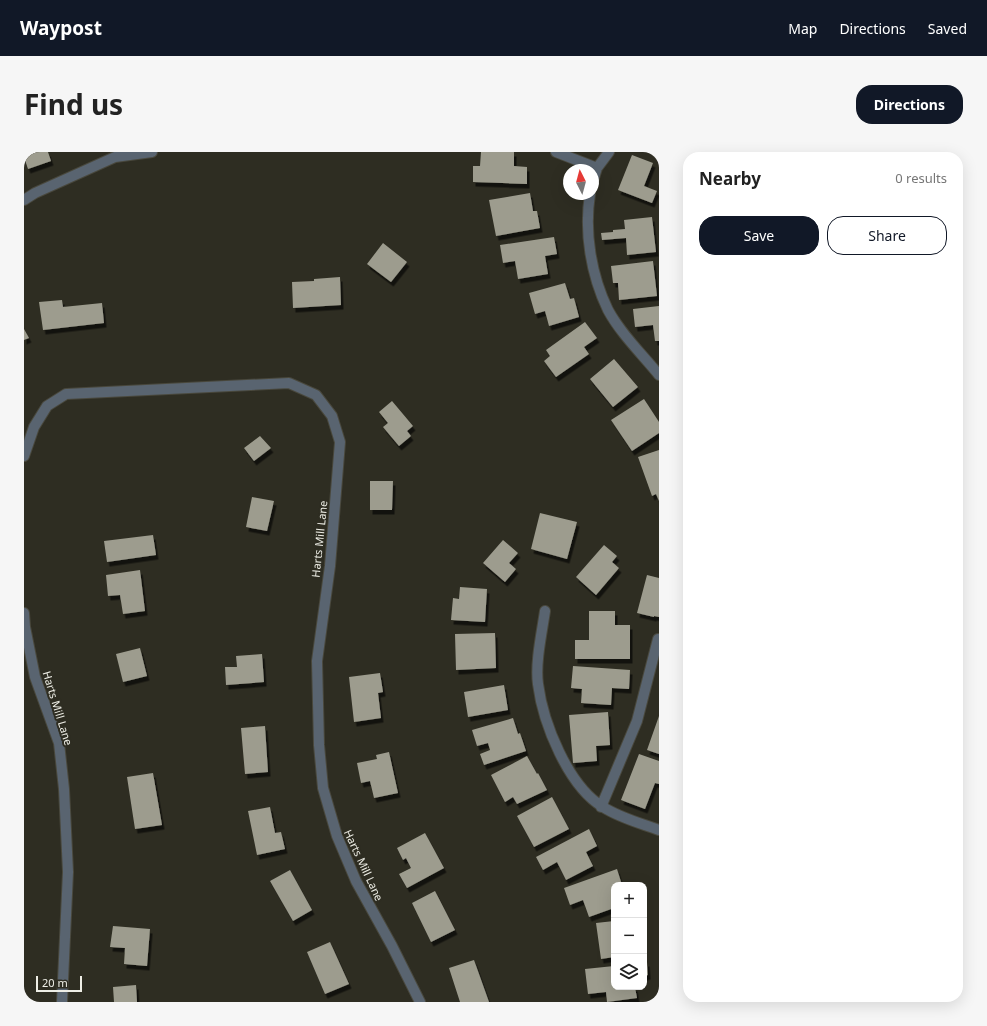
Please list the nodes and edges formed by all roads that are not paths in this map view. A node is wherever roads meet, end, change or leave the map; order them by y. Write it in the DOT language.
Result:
graph roads {
  1 [pos="152,152"];
  2 [pos="556,152"];
  3 [pos="610,152"];
  4 [pos="587,164"];
  5 [pos="599,166"];
  6 [pos="24,200"];
  7 [pos="589,200"];
  8 [pos="659,375"];
  9 [pos="24,456"];
  10 [pos="545,611"];
  11 [pos="24,613"];
  12 [pos="658,639"];
  13 [pos="601,806"];
  14 [pos="659,830"];
  15 [pos="62,1002"];
  16 [pos="420,1002"];
  1 -- 6 [label="street"];
  2 -- 4 [label="street"];
  3 -- 5 [label="street"];
  7 -- 8 [label="street"];
  9 -- 16 [label="street, Harts Mill Lane"];
  10 -- 13 [label="street"];
  11 -- 15 [label="street, Harts Mill Lane"];
  12 -- 13 [label="street"];
  13 -- 14 [label="street"];
}
